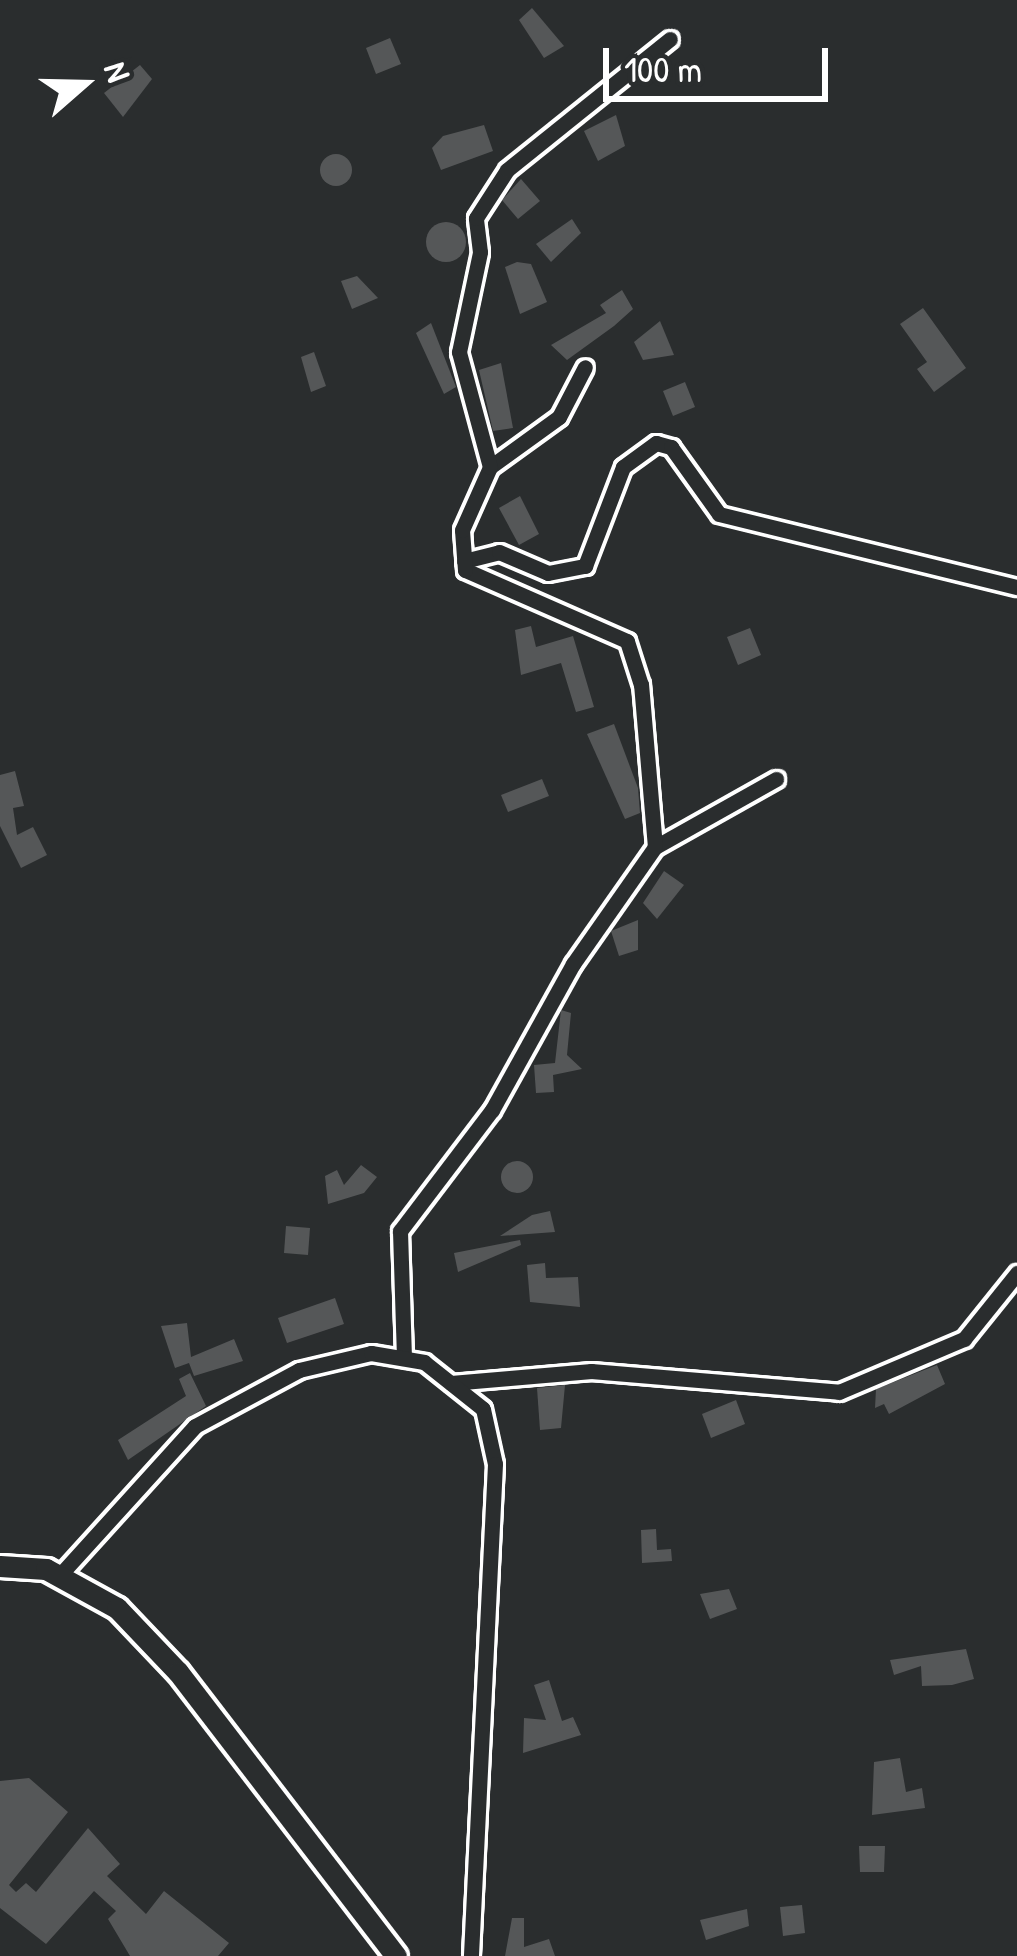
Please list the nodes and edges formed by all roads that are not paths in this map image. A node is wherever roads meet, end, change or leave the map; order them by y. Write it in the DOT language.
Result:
graph roads {
  1 [pos="670,39"];
  2 [pos="585,367"];
  3 [pos="490,467"];
  4 [pos="464,561"];
  5 [pos="1017,587"];
  6 [pos="776,779"];
  7 [pos="655,847"];
  8 [pos="1017,1273"];
  9 [pos="404,1358"];
  10 [pos="451,1383"];
  11 [pos="0,1566"];
  12 [pos="59,1576"];
  13 [pos="395,1956"];
  14 [pos="471,1956"];
  1 -- 3 [label="street"];
  2 -- 3 [label="street"];
  3 -- 4 [label="street"];
  4 -- 5 [label="street"];
  4 -- 7 [label="street"];
  6 -- 7 [label="street"];
  7 -- 9 [label="street"];
  8 -- 10 [label="street"];
  9 -- 10 [label="street"];
  9 -- 12 [label="street"];
  10 -- 14 [label="street"];
  11 -- 12 [label="main road"];
  12 -- 13 [label="main road"];
}
